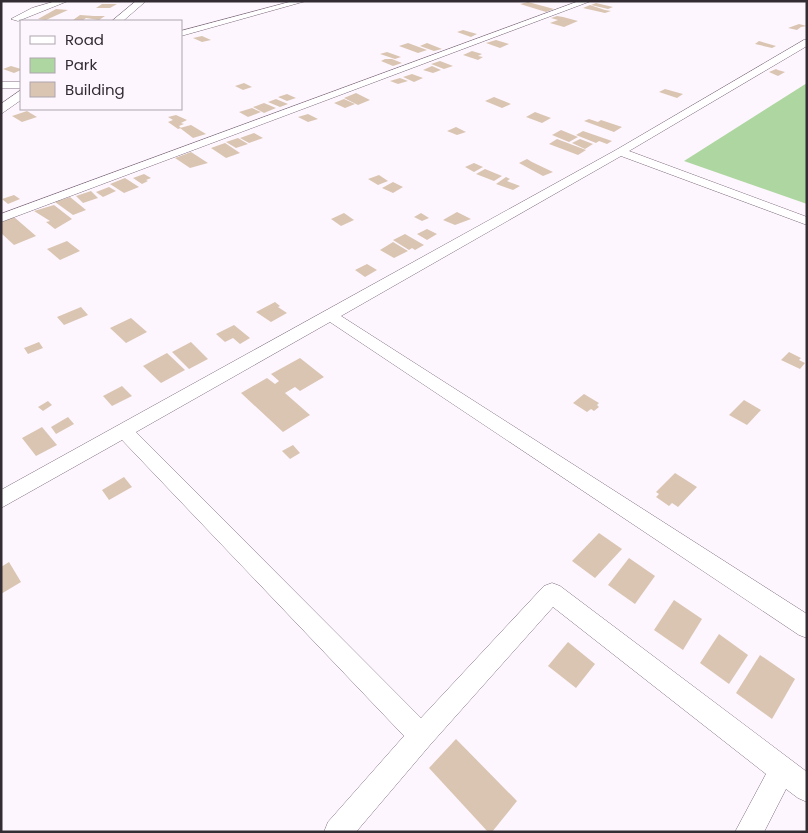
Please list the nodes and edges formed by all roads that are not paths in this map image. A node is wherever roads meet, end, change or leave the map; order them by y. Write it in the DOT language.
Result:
graph roads {
  1 [pos="28,1"];
  2 [pos="64,1"];
  3 [pos="142,1"];
  4 [pos="302,1"];
  5 [pos="587,1"];
  6 [pos="119,20"];
  7 [pos="182,34"];
  8 [pos="807,42"];
  9 [pos="1,85"];
  10 [pos="20,85"];
  11 [pos="20,95"];
  12 [pos="1,110"];
  13 [pos="620,152"];
  14 [pos="1,218"];
  15 [pos="807,221"];
  16 [pos="330,315"];
  17 [pos="124,431"];
  18 [pos="1,500"];
  19 [pos="807,627"];
  20 [pos="421,736"];
  21 [pos="782,770"];
  22 [pos="807,789"];
  23 [pos="338,832"];
  24 [pos="749,832"];
  1 -- 2 [label="street"];
  3 -- 6 [label="street"];
  4 -- 7 [label="street"];
  5 -- 14 [label="street"];
  8 -- 13 [label="street"];
  9 -- 10 [label="street"];
  11 -- 12 [label="street"];
  13 -- 15 [label="street"];
  13 -- 16 [label="street"];
  16 -- 17 [label="street"];
  16 -- 19 [label="street"];
  17 -- 18 [label="street"];
  17 -- 20 [label="street"];
  20 -- 21 [label="street"];
  20 -- 23 [label="street"];
  21 -- 22 [label="street"];
  21 -- 24 [label="street"];
}
